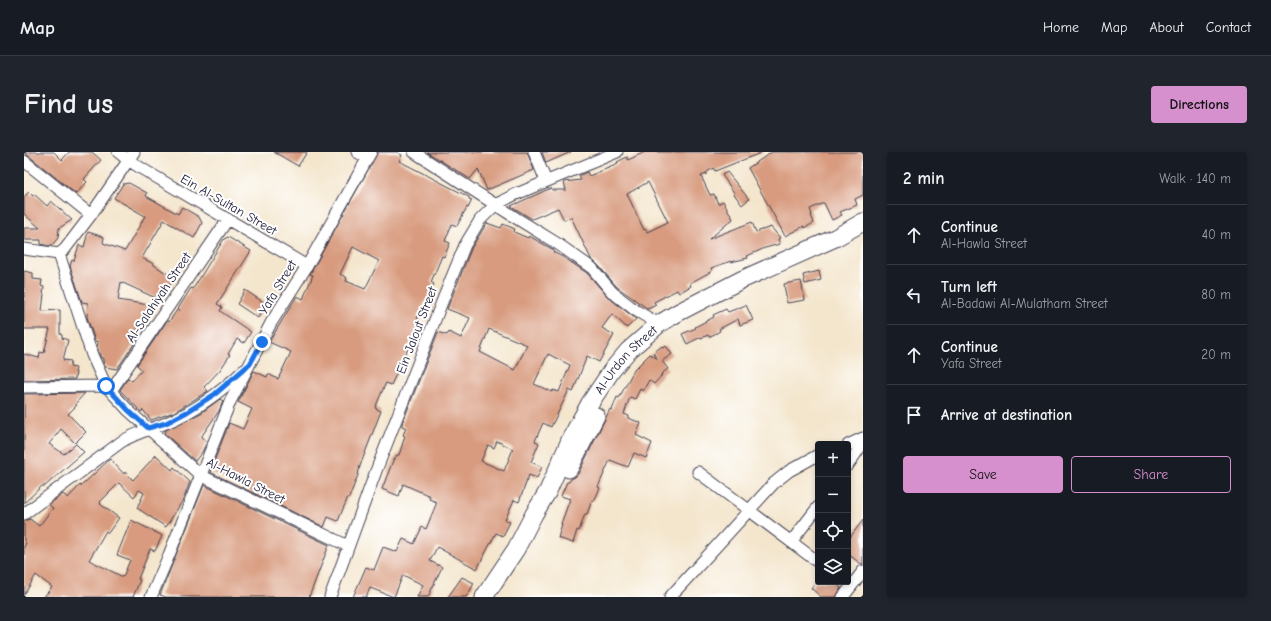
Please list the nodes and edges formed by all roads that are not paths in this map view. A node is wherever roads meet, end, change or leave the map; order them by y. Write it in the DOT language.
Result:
graph roads {
  1 [pos="118,152"];
  2 [pos="357,152"];
  3 [pos="414,152"];
  4 [pos="534,152"];
  5 [pos="617,152"];
  6 [pos="369,155"];
  7 [pos="131,156"];
  8 [pos="24,161"];
  9 [pos="546,181"];
  10 [pos="495,205"];
  11 [pos="91,215"];
  12 [pos="228,219"];
  13 [pos="863,222"];
  14 [pos="863,233"];
  15 [pos="24,249"];
  16 [pos="60,254"];
  17 [pos="306,266"];
  18 [pos="659,324"];
  19 [pos="250,364"];
  20 [pos="24,387"];
  21 [pos="108,389"];
  22 [pos="148,428"];
  23 [pos="863,438"];
  24 [pos="863,443"];
  25 [pos="851,444"];
  26 [pos="815,457"];
  27 [pos="851,461"];
  28 [pos="698,472"];
  29 [pos="200,475"];
  30 [pos="750,510"];
  31 [pos="815,511"];
  32 [pos="24,514"];
  33 [pos="791,542"];
  34 [pos="348,546"];
  35 [pos="815,560"];
  36 [pos="863,571"];
  37 [pos="851,582"];
  38 [pos="847,585"];
  39 [pos="151,597"];
  40 [pos="330,597"];
  41 [pos="484,597"];
  42 [pos="497,597"];
  43 [pos="670,597"];
  44 [pos="843,597"];
  1 -- 7 [label="street, Ein Al-Sultan Street"];
  2 -- 6 [label="street"];
  3 -- 10 [label="street"];
  4 -- 9 [label="street"];
  5 -- 9 [label="street, Ein Jalout Street"];
  6 -- 17 [label="street, Yafa Street"];
  7 -- 11 [label="street"];
  7 -- 12 [label="street, Ein Al-Sultan Street"];
  8 -- 11 [label="street"];
  9 -- 10 [label="street, Ein Jalout Street"];
  10 -- 18 [label="street"];
  10 -- 34 [label="street, Ein Jalout Street"];
  11 -- 16 [label="street"];
  12 -- 17 [label="street, Ein Al-Sultan Street"];
  12 -- 21 [label="street, Al-Salahiyah Street"];
  13 -- 18 [label="highway, Al-Urdon Street"];
  14 -- 42 [label="highway, Al-Urdon Street"];
  15 -- 16 [label="street"];
  16 -- 21 [label="street, Al-Hawla Street"];
  17 -- 19 [label="street, Yafa Street"];
  18 -- 41 [label="highway, Al-Urdon Street"];
  19 -- 22 [label="street"];
  19 -- 29 [label="street, Yafa Street"];
  20 -- 21 [label="street"];
  21 -- 22 [label="street, Al-Hawla Street"];
  22 -- 29 [label="street, Al-Hawla Street"];
  22 -- 32 [label="street"];
  23 -- 25 [label="street"];
  24 -- 27 [label="street"];
  26 -- 30 [label="street"];
  28 -- 30 [label="street"];
  29 -- 34 [label="street, Al-Hawla Street"];
  29 -- 39 [label="street, Yafa Street"];
  30 -- 33 [label="street"];
  30 -- 43 [label="street"];
  31 -- 33 [label="street"];
  33 -- 35 [label="street"];
  34 -- 40 [label="street, Ein Jalout Street"];
  36 -- 37 [label="street"];
  38 -- 44 [label="street"];
}
